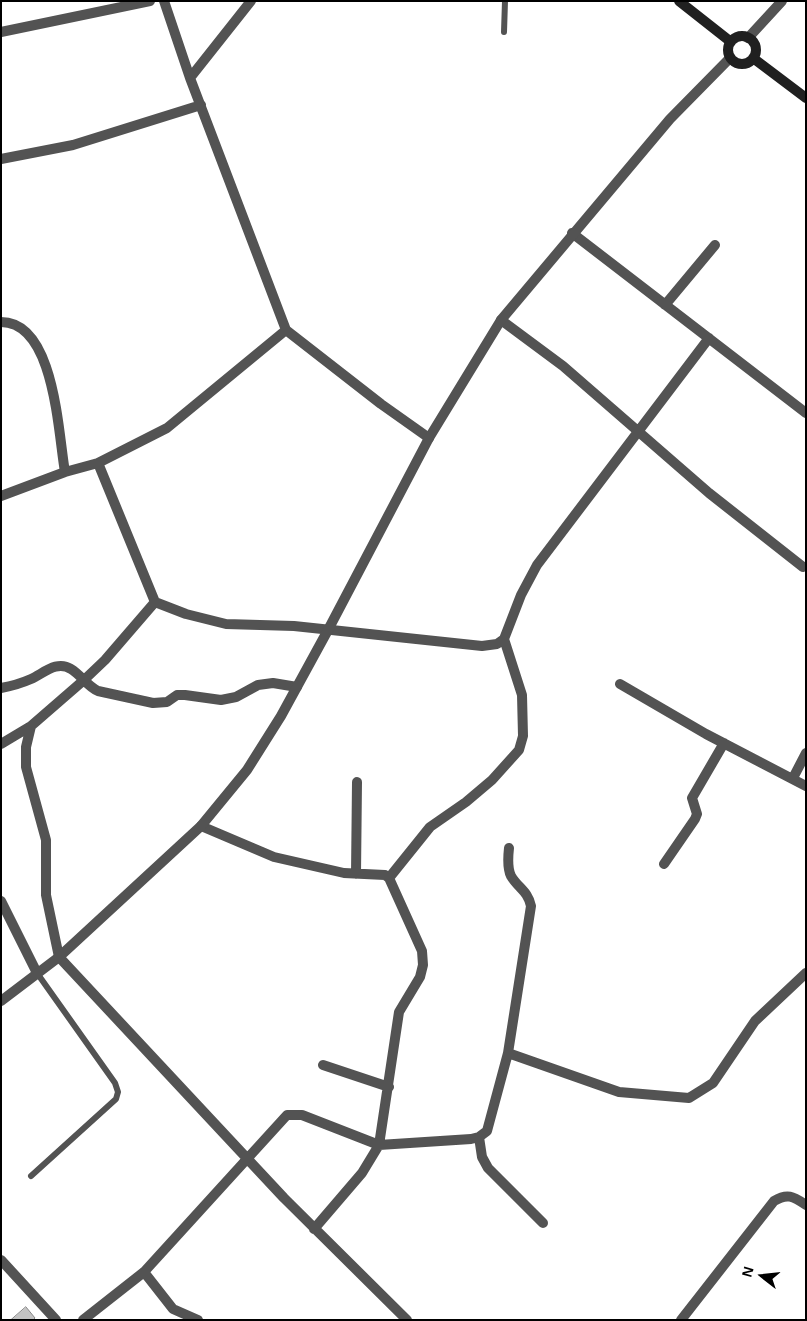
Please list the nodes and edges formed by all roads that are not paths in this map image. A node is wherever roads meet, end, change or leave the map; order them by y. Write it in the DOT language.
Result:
graph roads {
  1 [pos="150,1"];
  2 [pos="164,1"];
  3 [pos="251,1"];
  4 [pos="506,1"];
  5 [pos="679,1"];
  6 [pos="782,1"];
  7 [pos="1,32"];
  8 [pos="504,32"];
  9 [pos="748,38"];
  10 [pos="731,42"];
  11 [pos="730,58"];
  12 [pos="753,58"];
  13 [pos="190,78"];
  14 [pos="806,98"];
  15 [pos="201,105"];
  16 [pos="1,159"];
  17 [pos="572,233"];
  18 [pos="715,245"];
  19 [pos="665,305"];
  20 [pos="501,320"];
  21 [pos="1,322"];
  22 [pos="286,330"];
  23 [pos="708,338"];
  24 [pos="806,413"];
  25 [pos="639,433"];
  26 [pos="430,438"];
  27 [pos="98,464"];
  28 [pos="65,472"];
  29 [pos="1,496"];
  30 [pos="803,567"];
  31 [pos="155,602"];
  32 [pos="328,630"];
  33 [pos="504,639"];
  34 [pos="84,680"];
  35 [pos="620,684"];
  36 [pos="297,687"];
  37 [pos="1,688"];
  38 [pos="31,726"];
  39 [pos="724,743"];
  40 [pos="1,744"];
  41 [pos="806,753"];
  42 [pos="793,778"];
  43 [pos="357,782"];
  44 [pos="806,786"];
  45 [pos="201,826"];
  46 [pos="509,848"];
  47 [pos="664,864"];
  48 [pos="356,874"];
  49 [pos="389,878"];
  50 [pos="1,901"];
  51 [pos="59,957"];
  52 [pos="37,973"];
  53 [pos="806,973"];
  54 [pos="1,1001"];
  55 [pos="508,1053"];
  56 [pos="323,1065"];
  57 [pos="389,1088"];
  58 [pos="479,1137"];
  59 [pos="379,1145"];
  60 [pos="247,1159"];
  61 [pos="31,1176"];
  62 [pos="806,1205"];
  63 [pos="543,1224"];
  64 [pos="314,1228"];
  65 [pos="1,1260"];
  66 [pos="144,1272"];
  67 [pos="56,1320"];
  68 [pos="83,1320"];
  69 [pos="198,1320"];
  70 [pos="407,1320"];
  71 [pos="680,1320"];
  1 -- 7 [label="street"];
  2 -- 13 [label="street"];
  3 -- 13 [label="street"];
  4 -- 8 [label="lane"];
  5 -- 10 [label="main road"];
  6 -- 9 [label="street"];
  9 -- 10 [label="main road"];
  9 -- 12 [label="main road"];
  10 -- 11 [label="main road"];
  11 -- 12 [label="main road"];
  11 -- 17 [label="street"];
  12 -- 14 [label="main road"];
  13 -- 15 [label="street"];
  15 -- 16 [label="street"];
  15 -- 22 [label="street"];
  17 -- 19 [label="street"];
  17 -- 20 [label="street"];
  18 -- 19 [label="street"];
  19 -- 23 [label="street"];
  20 -- 25 [label="street"];
  20 -- 26 [label="street"];
  21 -- 28 [label="street"];
  22 -- 26 [label="street"];
  22 -- 27 [label="street"];
  23 -- 24 [label="street"];
  23 -- 25 [label="street"];
  25 -- 30 [label="street"];
  25 -- 33 [label="street"];
  26 -- 32 [label="street"];
  27 -- 28 [label="street"];
  27 -- 31 [label="street"];
  28 -- 29 [label="street"];
  31 -- 32 [label="street"];
  31 -- 34 [label="street"];
  32 -- 33 [label="street"];
  32 -- 36 [label="street"];
  33 -- 49 [label="street"];
  34 -- 36 [label="street"];
  34 -- 37 [label="street"];
  34 -- 38 [label="street"];
  35 -- 39 [label="street"];
  36 -- 45 [label="street"];
  38 -- 40 [label="street"];
  38 -- 51 [label="street"];
  39 -- 42 [label="street"];
  39 -- 47 [label="street"];
  41 -- 42 [label="street"];
  42 -- 44 [label="street"];
  43 -- 48 [label="street"];
  45 -- 48 [label="street"];
  45 -- 51 [label="street"];
  46 -- 55 [label="street"];
  48 -- 49 [label="street"];
  49 -- 57 [label="street"];
  50 -- 52 [label="street"];
  51 -- 52 [label="street"];
  51 -- 60 [label="street"];
  52 -- 54 [label="street"];
  52 -- 61 [label="lane"];
  53 -- 55 [label="street"];
  55 -- 58 [label="street"];
  56 -- 57 [label="street"];
  57 -- 59 [label="street"];
  58 -- 59 [label="street"];
  58 -- 63 [label="street"];
  59 -- 60 [label="street"];
  59 -- 64 [label="street"];
  60 -- 64 [label="street"];
  60 -- 66 [label="street"];
  62 -- 71 [label="street"];
  64 -- 70 [label="street"];
  65 -- 67 [label="street"];
  66 -- 68 [label="street"];
  66 -- 69 [label="street"];
}
